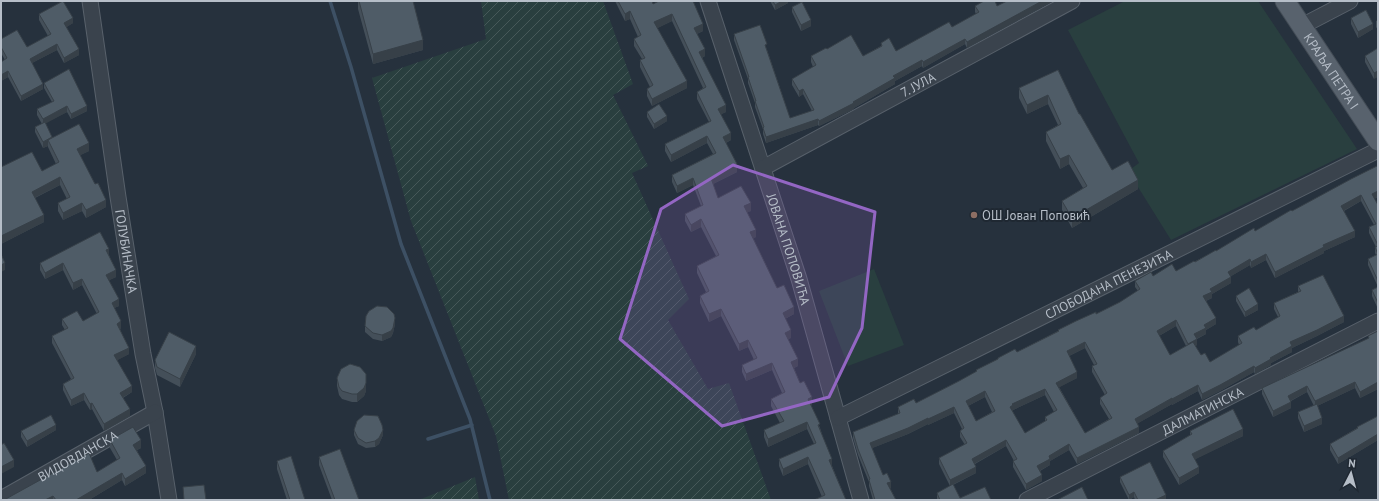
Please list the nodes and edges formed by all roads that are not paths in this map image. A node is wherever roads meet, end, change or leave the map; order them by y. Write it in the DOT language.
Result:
graph roads {
  1 [pos="90,1"];
  2 [pos="708,1"];
  3 [pos="1072,1"];
  4 [pos="1285,1"];
  5 [pos="1350,1"];
  6 [pos="1302,26"];
  7 [pos="1378,141"];
  8 [pos="1378,150"];
  9 [pos="763,168"];
  10 [pos="1378,321"];
  11 [pos="155,412"];
  12 [pos="838,418"];
  13 [pos="1,498"];
  14 [pos="169,500"];
  15 [pos="861,500"];
  16 [pos="1027,500"];
  1 -- 11 [label="street, ГОЛУБИНАЧКА"];
  2 -- 9 [label="street, ЈОВАНА ПОПОВИЋА"];
  3 -- 9 [label="street, 7. ЈУЛА"];
  4 -- 6 [label="main road, КРАЉА ПЕТРА I"];
  5 -- 6 [label="street"];
  6 -- 7 [label="main road, КРАЉА ПЕТРА I"];
  8 -- 12 [label="street, СЛОБОДАНА ПЕНЕЗИЋА"];
  9 -- 12 [label="street, ЈОВАНА ПОПОВИЋА"];
  10 -- 16 [label="street, ДАЛМАТИНСКА"];
  11 -- 13 [label="street, ВИДОВДАНСКА"];
  11 -- 14 [label="street, ГОЛУБИНАЧКА"];
  12 -- 15 [label="street, ЈОВАНА ПОПОВИЋА"];
}
